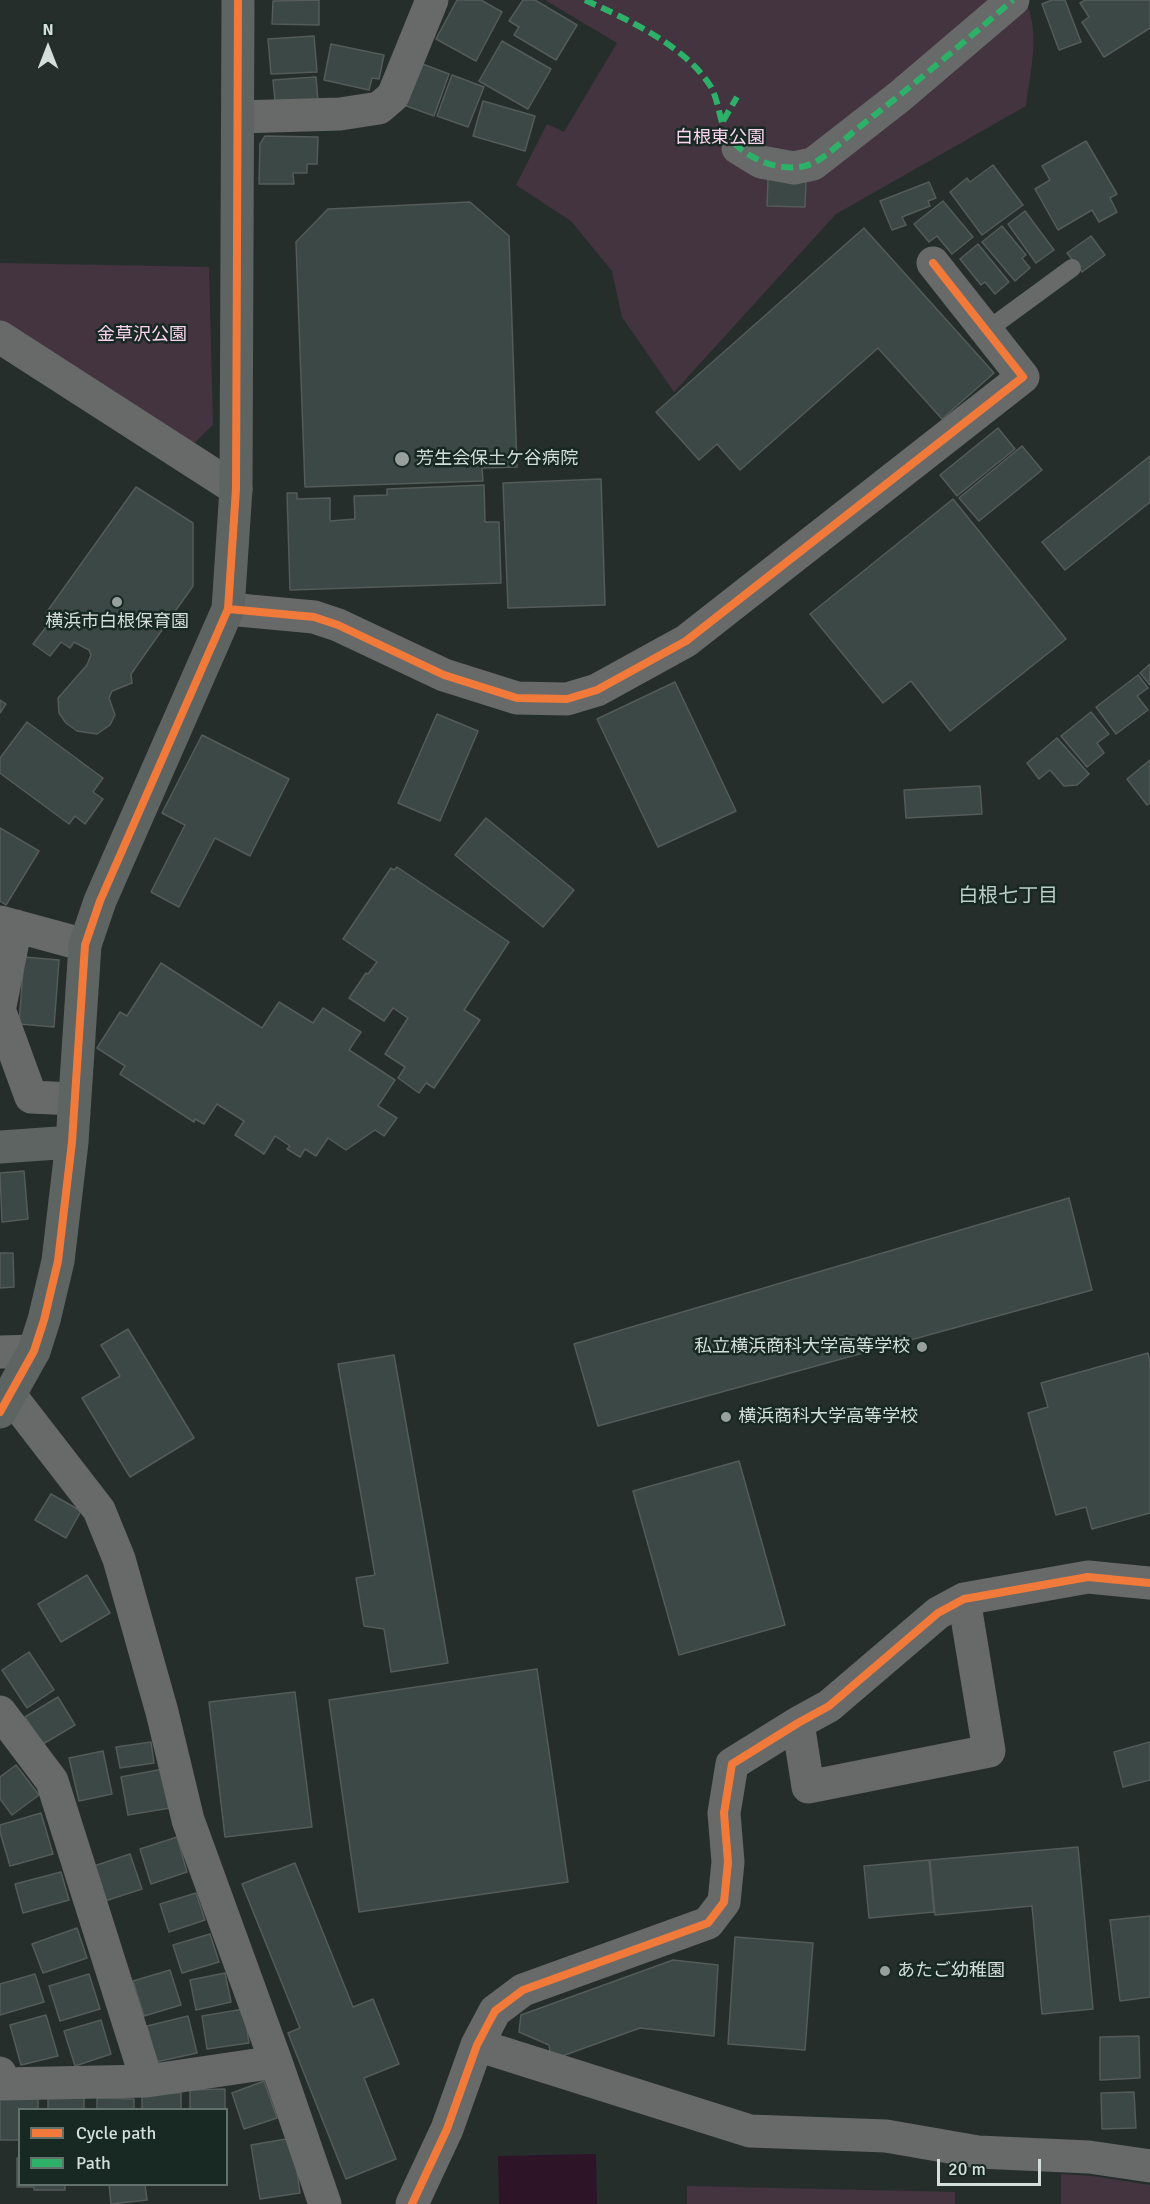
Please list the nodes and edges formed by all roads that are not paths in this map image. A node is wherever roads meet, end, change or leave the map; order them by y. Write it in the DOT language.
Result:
graph roads {
  1 [pos="238,0"];
  2 [pos="432,0"];
  3 [pos="1013,0"];
  4 [pos="238,117"];
  5 [pos="738,148"];
  6 [pos="933,263"];
  7 [pos="1072,268"];
  8 [pos="987,331"];
  9 [pos="0,337"];
  10 [pos="236,489"];
  11 [pos="228,609"];
  12 [pos="8,924"];
  13 [pos="85,945"];
  14 [pos="0,1006"];
  15 [pos="0,1012"];
  16 [pos="74,1099"];
  17 [pos="72,1142"];
  18 [pos="0,1147"];
  19 [pos="34,1351"];
  20 [pos="0,1352"];
  21 [pos="5,1403"];
  22 [pos="1150,1583"];
  23 [pos="964,1599"];
  24 [pos="0,1712"];
  25 [pos="798,1723"];
  26 [pos="477,2045"];
  27 [pos="276,2062"];
  28 [pos="0,2073"];
  29 [pos="147,2081"];
  30 [pos="1150,2166"];
  31 [pos="325,2204"];
  32 [pos="412,2204"];
  1 -- 4 [label="street"];
  2 -- 4 [label="street"];
  3 -- 5 [label="street"];
  4 -- 10 [label="street"];
  6 -- 8 [label="street"];
  7 -- 8 [label="lane"];
  8 -- 11 [label="street"];
  9 -- 10 [label="street"];
  10 -- 11 [label="street"];
  11 -- 13 [label="street"];
  12 -- 13 [label="street"];
  12 -- 14 [label="street"];
  13 -- 16 [label="street"];
  15 -- 16 [label="street"];
  16 -- 17 [label="street"];
  17 -- 18 [label="street"];
  17 -- 19 [label="street"];
  19 -- 20 [label="street"];
  19 -- 21 [label="street"];
  21 -- 27 [label="street"];
  22 -- 23 [label="street"];
  23 -- 25 [label="street"];
  23 -- 25 [label="street"];
  24 -- 29 [label="street"];
  25 -- 26 [label="street"];
  26 -- 30 [label="street"];
  26 -- 32 [label="street"];
  27 -- 29 [label="street"];
  27 -- 31 [label="street"];
  28 -- 29 [label="street"];
}
